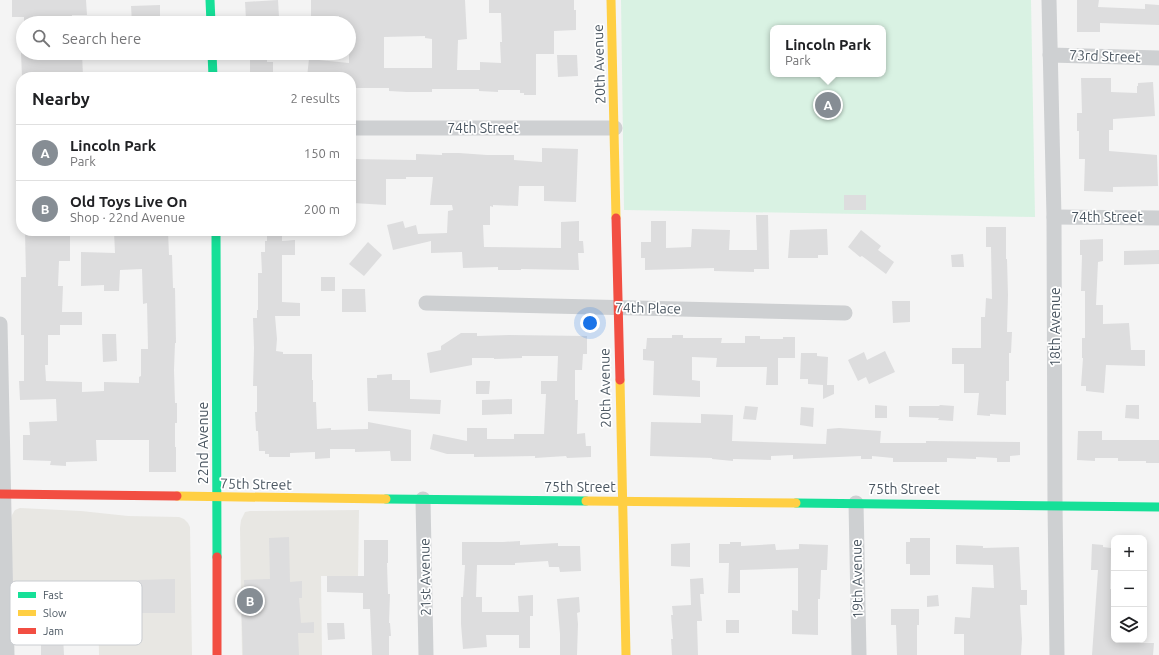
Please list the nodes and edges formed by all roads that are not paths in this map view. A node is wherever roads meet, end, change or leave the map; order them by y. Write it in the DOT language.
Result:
graph roads {
  1 [pos="210,0"];
  2 [pos="611,0"];
  3 [pos="1049,0"];
  4 [pos="211,16"];
  5 [pos="1050,54"];
  6 [pos="1159,58"];
  7 [pos="212,60"];
  8 [pos="213,72"];
  9 [pos="356,128"];
  10 [pos="615,128"];
  11 [pos="1054,217"];
  12 [pos="1159,218"];
  13 [pos="216,236"];
  14 [pos="426,303"];
  15 [pos="618,307"];
  16 [pos="845,313"];
  17 [pos="0,324"];
  18 [pos="1,494"];
  19 [pos="217,497"];
  20 [pos="423,499"];
  21 [pos="622,501"];
  22 [pos="856,503"];
  23 [pos="1055,505"];
  24 [pos="1159,507"];
  25 [pos="7,655"];
  26 [pos="217,655"];
  27 [pos="426,655"];
  28 [pos="626,655"];
  29 [pos="859,655"];
  30 [pos="1057,655"];
  1 -- 4 [label="street"];
  2 -- 10 [label="street, 20th Avenue"];
  3 -- 5 [label="street, 18th Avenue"];
  5 -- 6 [label="street, 73rd Street"];
  5 -- 11 [label="street, 18th Avenue"];
  7 -- 8 [label="street"];
  9 -- 10 [label="street, 74th Street"];
  10 -- 15 [label="street, 20th Avenue"];
  11 -- 12 [label="street, 74th Street"];
  11 -- 23 [label="street, 18th Avenue"];
  13 -- 19 [label="street, 22nd Avenue"];
  14 -- 15 [label="street, 74th Place"];
  15 -- 16 [label="street, 74th Place"];
  15 -- 21 [label="street, 20th Avenue"];
  17 -- 18 [label="street"];
  18 -- 19 [label="street, 75th Street"];
  18 -- 25 [label="street"];
  19 -- 20 [label="street, 75th Street"];
  19 -- 26 [label="street, 22nd Avenue"];
  20 -- 21 [label="street, 75th Street"];
  20 -- 27 [label="street, 21st Avenue"];
  21 -- 22 [label="street, 75th Street"];
  21 -- 28 [label="street, 20th Avenue"];
  22 -- 23 [label="street, 75th Street"];
  22 -- 29 [label="street, 19th Avenue"];
  23 -- 24 [label="street, 75th Street"];
  23 -- 30 [label="street, 18th Avenue"];
}
